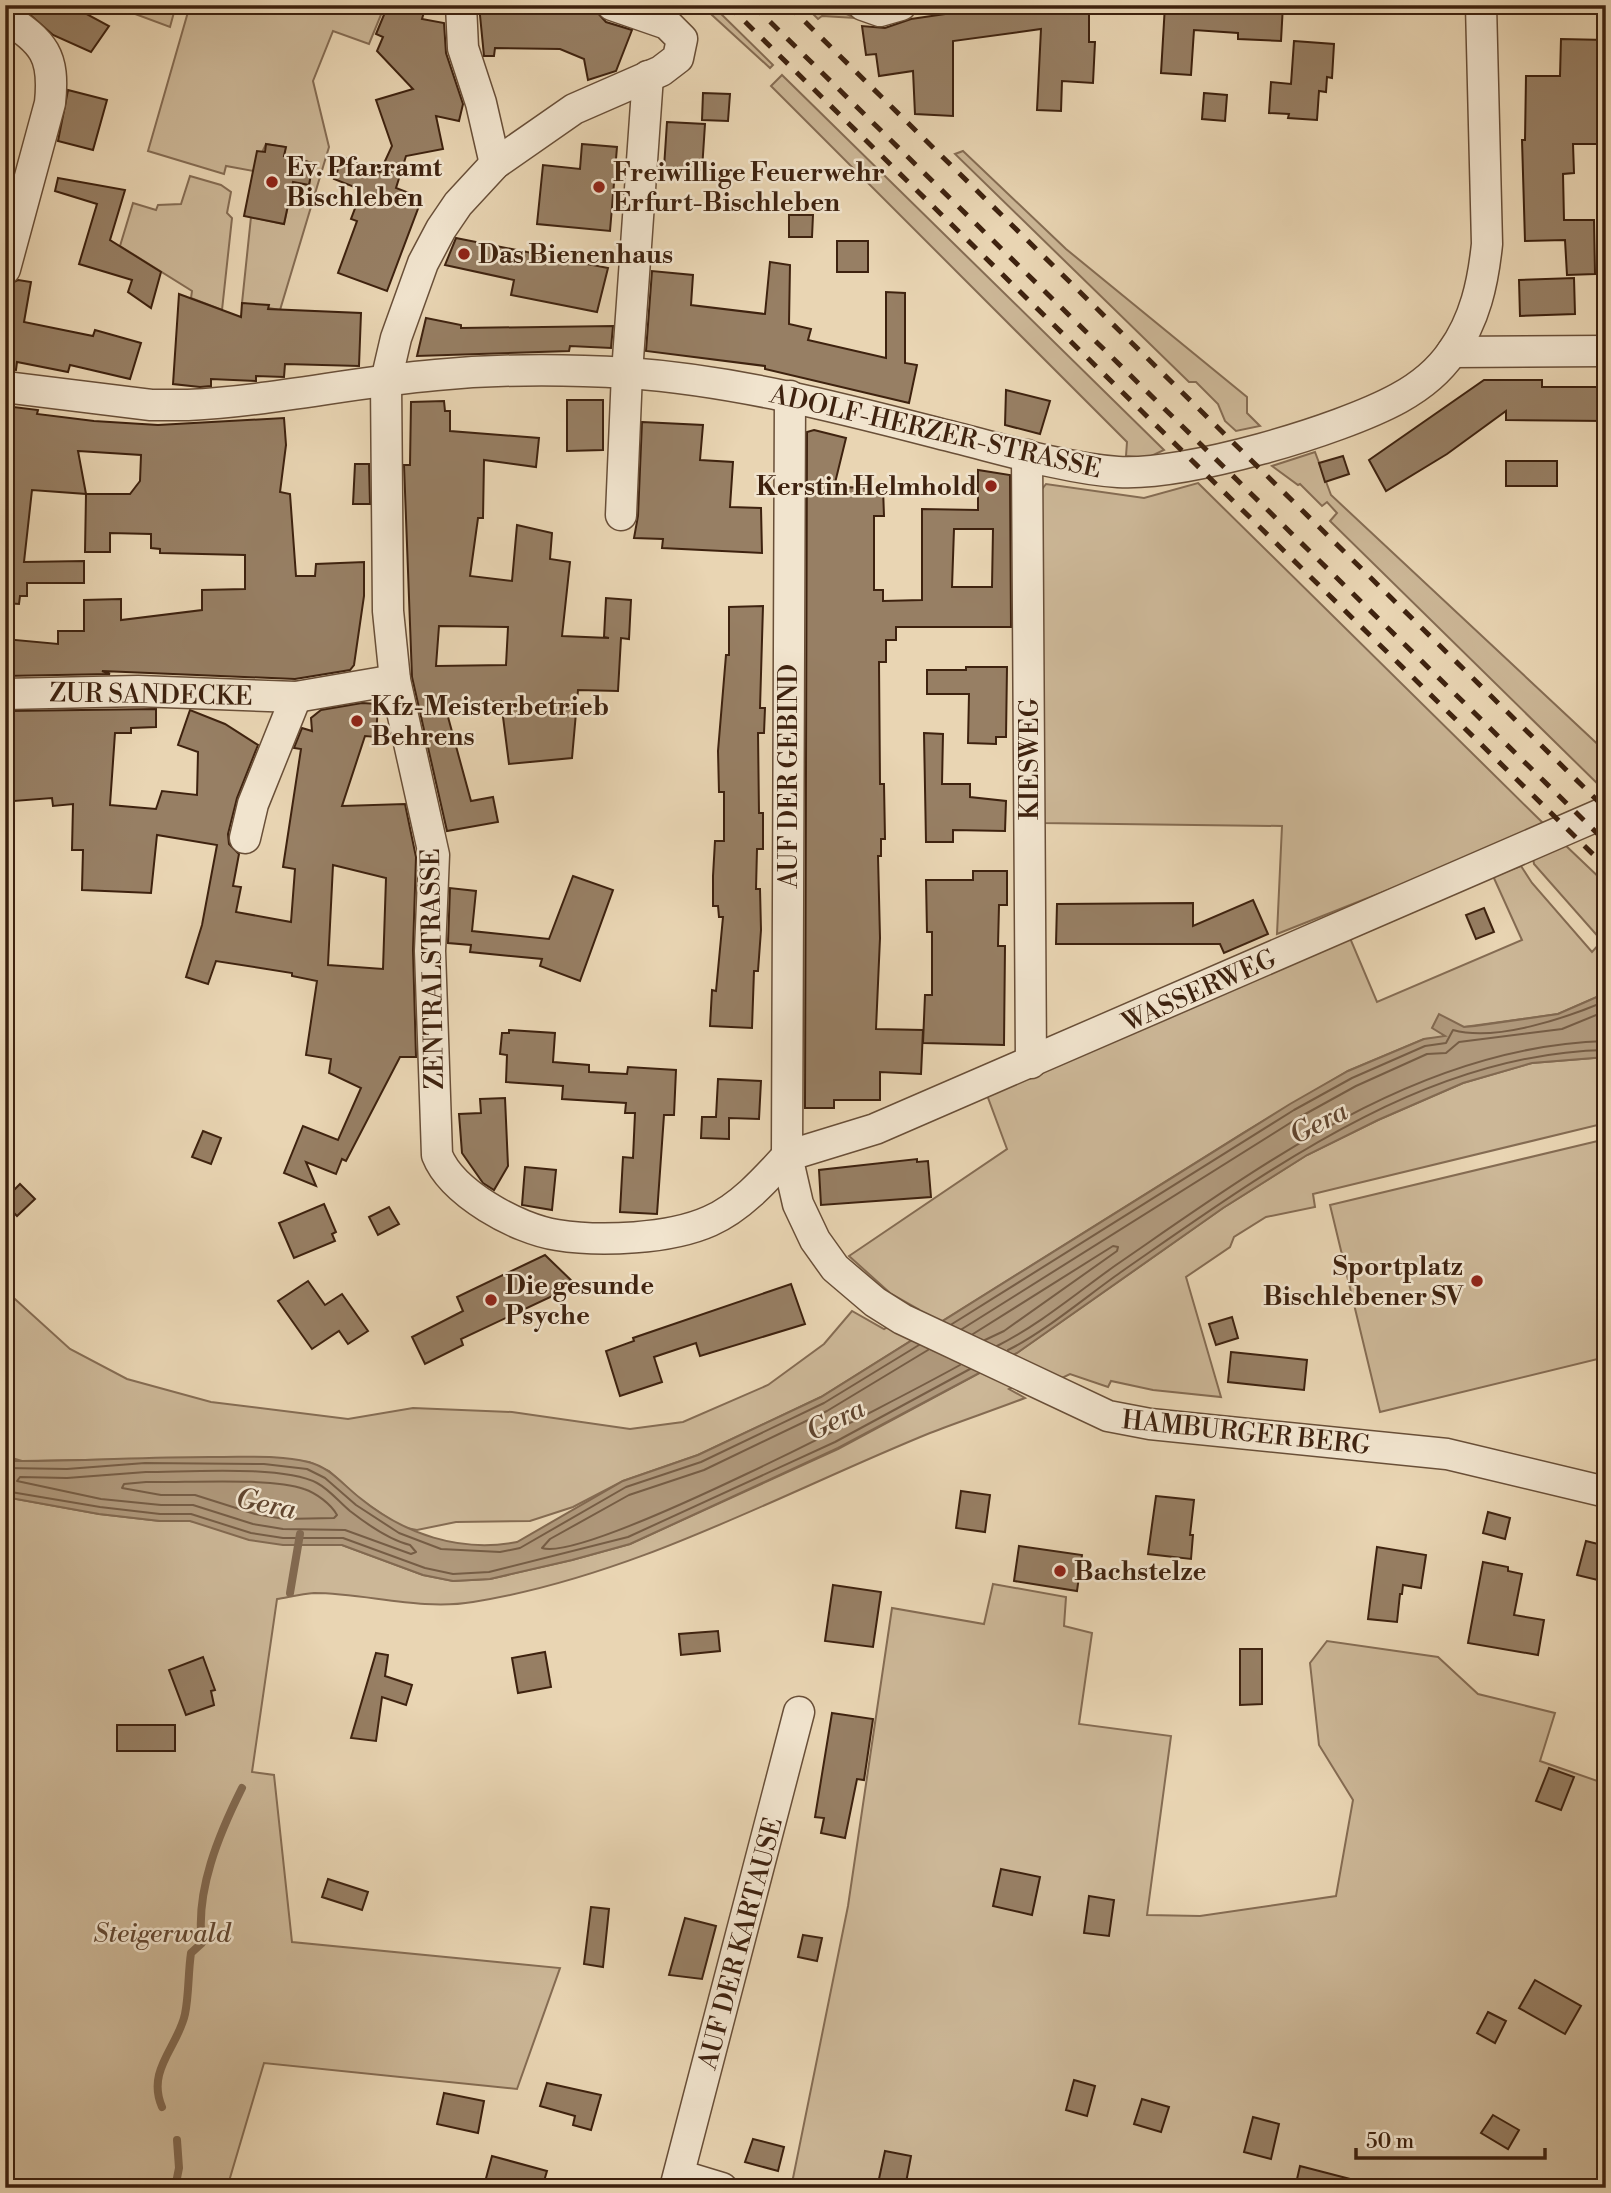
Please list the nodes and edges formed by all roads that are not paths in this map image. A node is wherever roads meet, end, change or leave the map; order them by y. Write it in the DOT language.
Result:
graph roads {
  1 [pos="461,5"];
  2 [pos="612,5"];
  3 [pos="863,5"];
  4 [pos="901,5"];
  5 [pos="1481,5"];
  6 [pos="5,17"];
  7 [pos="648,76"];
  8 [pos="495,164"];
  9 [pos="5,269"];
  10 [pos="1606,351"];
  11 [pos="1452,352"];
  12 [pos="627,373"];
  13 [pos="386,381"];
  14 [pos="5,387"];
  15 [pos="790,396"];
  16 [pos="1027,455"];
  17 [pos="621,515"];
  18 [pos="395,680"];
  19 [pos="5,694"];
  20 [pos="296,697"];
  21 [pos="1606,812"];
  22 [pos="245,838"];
  23 [pos="1031,1063"];
  24 [pos="787,1156"];
  25 [pos="1606,1492"];
  26 [pos="799,1712"];
  27 [pos="677,2181"];
  28 [pos="722,2188"];
  1 -- 8 [label="street"];
  2 -- 7 [label="street, ZENTRALSTRASSE"];
  3 -- 4 [label="street"];
  5 -- 11 [label="street, ADOLF-HERZER-STRASSE"];
  6 -- 9 [label="street"];
  7 -- 8 [label="street, ZENTRALSTRASSE"];
  7 -- 12 [label="street"];
  8 -- 13 [label="street, ZENTRALSTRASSE"];
  10 -- 11 [label="street"];
  11 -- 16 [label="street, ADOLF-HERZER-STRASSE"];
  12 -- 13 [label="street, ADOLF-HERZER-STRASSE"];
  12 -- 15 [label="street, ADOLF-HERZER-STRASSE"];
  12 -- 17 [label="street"];
  13 -- 14 [label="street, ADOLF-HERZER-STRASSE"];
  13 -- 18 [label="street, ZENTRALSTRASSE"];
  15 -- 16 [label="street, ADOLF-HERZER-STRASSE"];
  15 -- 24 [label="street, AUF DER GEBIND"];
  16 -- 23 [label="street, KIESWEG"];
  18 -- 20 [label="street, ZUR SANDECKE"];
  18 -- 24 [label="street, ZENTRALSTRASSE"];
  19 -- 20 [label="street, ZUR SANDECKE"];
  20 -- 22 [label="street, ZUR SANDECKE"];
  21 -- 23 [label="street, WASSERWEG"];
  23 -- 24 [label="street, WASSERWEG"];
  24 -- 25 [label="street, HAMBURGER BERG"];
  26 -- 27 [label="street, AUF DER KARTAUSE"];
  27 -- 28 [label="street, AUF DER KARTAUSE"];
}
